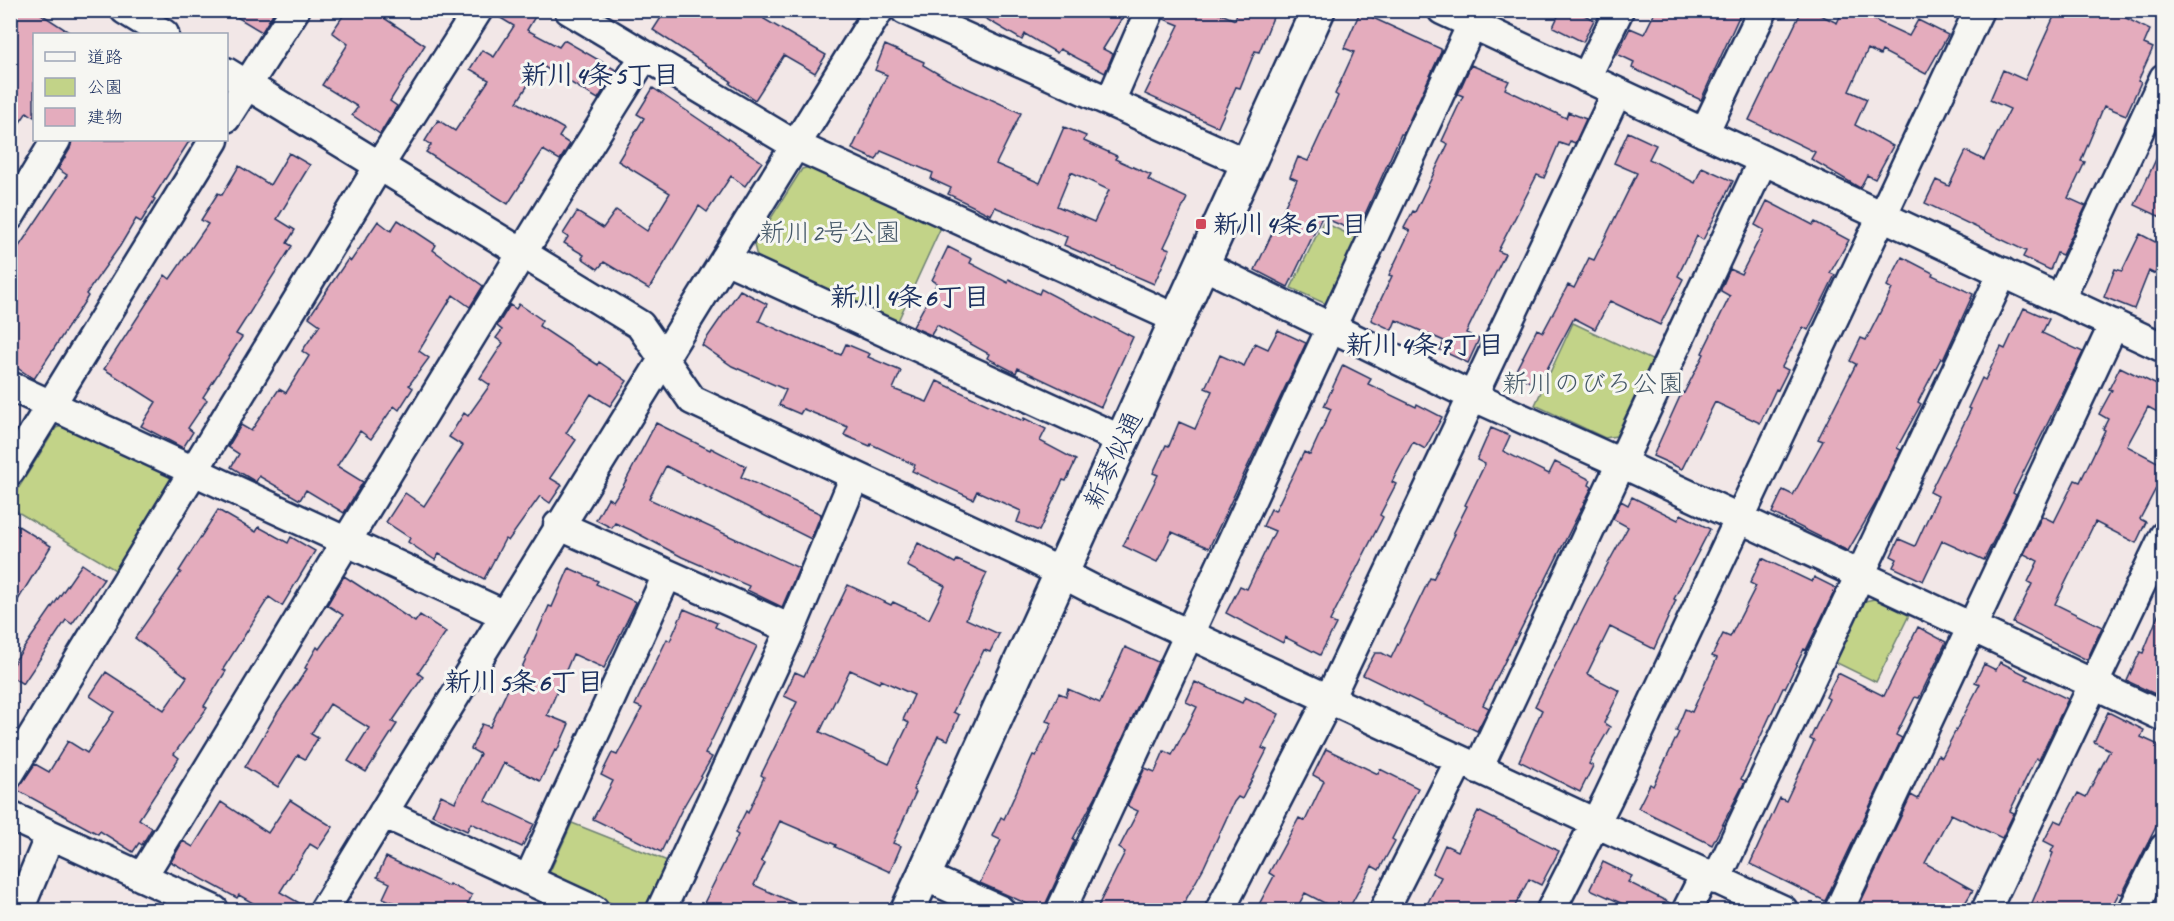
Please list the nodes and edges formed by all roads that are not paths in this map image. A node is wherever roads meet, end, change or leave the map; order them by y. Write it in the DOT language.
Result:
graph roads {
  1 [pos="295,10"];
  2 [pos="478,10"];
  3 [pos="569,10"];
  4 [pos="879,10"];
  5 [pos="905,10"];
  6 [pos="1150,10"];
  7 [pos="1318,10"];
  8 [pos="1442,10"];
  9 [pos="1618,10"];
  10 [pos="1763,10"];
  11 [pos="1979,10"];
  12 [pos="125,20"];
  13 [pos="1472,24"];
  14 [pos="162,33"];
  15 [pos="644,57"];
  16 [pos="1587,78"];
  17 [pos="2163,78"];
  18 [pos="237,79"];
  19 [pos="1617,92"];
  20 [pos="1110,102"];
  21 [pos="228,111"];
  22 [pos="1704,133"];
  23 [pos="55,141"];
  24 [pos="213,141"];
  25 [pos="795,145"];
  26 [pos="1763,160"];
  27 [pos="1248,164"];
  28 [pos="379,166"];
  29 [pos="10,216"];
  30 [pos="1882,216"];
  31 [pos="521,252"];
  32 [pos="724,259"];
  33 [pos="1203,265"];
  34 [pos="2003,272"];
  35 [pos="2060,299"];
  36 [pos="1178,319"];
  37 [pos="2114,324"];
  38 [pos="1332,329"];
  39 [pos="2163,348"];
  40 [pos="663,357"];
  41 [pos="10,386"];
  42 [pos="1472,396"];
  43 [pos="51,405"];
  44 [pos="1122,440"];
  45 [pos="1621,463"];
  46 [pos="194,470"];
  47 [pos="10,471"];
  48 [pos="855,476"];
  49 [pos="1740,519"];
  50 [pos="558,525"];
  51 [pos="2163,536"];
  52 [pos="348,542"];
  53 [pos="1061,573"];
  54 [pos="667,575"];
  55 [pos="1861,576"];
  56 [pos="506,615"];
  57 [pos="1972,627"];
  58 [pos="791,628"];
  59 [pos="1189,634"];
  60 [pos="2094,683"];
  61 [pos="1329,699"];
  62 [pos="2163,717"];
  63 [pos="1469,764"];
  64 [pos="10,773"];
  65 [pos="383,813"];
  66 [pos="10,816"];
  67 [pos="1595,823"];
  68 [pos="50,835"];
  69 [pos="2163,848"];
  70 [pos="924,876"];
  71 [pos="142,877"];
  72 [pos="1710,877"];
  73 [pos="528,880"];
  74 [pos="19,910"];
  75 [pos="214,910"];
  76 [pos="324,910"];
  77 [pos="594,910"];
  78 [pos="661,910"];
  79 [pos="908,910"];
  80 [pos="1000,910"];
  81 [pos="1061,910"];
  82 [pos="1220,910"];
  83 [pos="1384,910"];
  84 [pos="1551,910"];
  85 [pos="1687,910"];
  86 [pos="1783,910"];
  87 [pos="1839,910"];
  88 [pos="1986,910"];
  89 [pos="2133,910"];
  1 -- 18 [label="street"];
  2 -- 28 [label="street"];
  3 -- 15 [label="street"];
  4 -- 25 [label="street"];
  5 -- 20 [label="street"];
  6 -- 20 [label="street"];
  7 -- 27 [label="street, 新琴似通"];
  8 -- 13 [label="street"];
  9 -- 16 [label="street"];
  10 -- 22 [label="street"];
  11 -- 30 [label="street"];
  12 -- 14 [label="street"];
  13 -- 16 [label="street"];
  13 -- 38 [label="street"];
  15 -- 25 [label="street"];
  15 -- 31 [label="street"];
  16 -- 19 [label="street"];
  17 -- 35 [label="street"];
  18 -- 21 [label="street"];
  18 -- 28 [label="street"];
  19 -- 22 [label="street"];
  19 -- 42 [label="street"];
  20 -- 27 [label="street"];
  22 -- 26 [label="street"];
  23 -- 29 [label="street"];
  24 -- 43 [label="street"];
  25 -- 32 [label="street"];
  25 -- 36 [label="street"];
  26 -- 30 [label="street"];
  26 -- 45 [label="street"];
  27 -- 33 [label="street, 新琴似通"];
  28 -- 31 [label="street"];
  28 -- 46 [label="street"];
  30 -- 34 [label="street"];
  30 -- 49 [label="street"];
  31 -- 40 [label="street"];
  31 -- 52 [label="street"];
  32 -- 40 [label="street"];
  32 -- 44 [label="street"];
  33 -- 36 [label="street, 新琴似通"];
  33 -- 38 [label="street"];
  34 -- 35 [label="street"];
  34 -- 55 [label="street"];
  35 -- 37 [label="street"];
  36 -- 44 [label="street, 新琴似通"];
  37 -- 39 [label="street"];
  37 -- 57 [label="street"];
  38 -- 42 [label="street"];
  38 -- 59 [label="street"];
  40 -- 48 [label="street"];
  40 -- 50 [label="street"];
  41 -- 43 [label="street"];
  42 -- 45 [label="street"];
  42 -- 61 [label="street"];
  43 -- 46 [label="street"];
  43 -- 47 [label="street"];
  44 -- 53 [label="street, 新琴似通"];
  45 -- 49 [label="street"];
  45 -- 63 [label="street"];
  46 -- 52 [label="street"];
  46 -- 64 [label="street"];
  48 -- 53 [label="street"];
  48 -- 58 [label="street"];
  49 -- 55 [label="street"];
  49 -- 67 [label="street"];
  50 -- 54 [label="street"];
  50 -- 56 [label="street"];
  51 -- 60 [label="street"];
  52 -- 56 [label="street"];
  52 -- 71 [label="street"];
  53 -- 59 [label="street"];
  53 -- 70 [label="street, 新琴似通"];
  54 -- 58 [label="street"];
  54 -- 73 [label="street"];
  55 -- 57 [label="street"];
  55 -- 72 [label="street"];
  56 -- 65 [label="street"];
  57 -- 60 [label="street"];
  57 -- 87 [label="street"];
  58 -- 78 [label="street"];
  59 -- 61 [label="street"];
  59 -- 81 [label="street"];
  60 -- 62 [label="street"];
  60 -- 88 [label="street"];
  61 -- 63 [label="street"];
  61 -- 82 [label="street"];
  63 -- 67 [label="street"];
  63 -- 83 [label="street"];
  65 -- 73 [label="street"];
  65 -- 76 [label="street"];
  66 -- 68 [label="street"];
  67 -- 72 [label="street"];
  67 -- 84 [label="street"];
  68 -- 71 [label="street"];
  68 -- 74 [label="street"];
  69 -- 89 [label="street"];
  70 -- 79 [label="street, 新琴似通"];
  70 -- 80 [label="street"];
  71 -- 75 [label="street"];
  72 -- 85 [label="street"];
  72 -- 86 [label="street"];
  73 -- 77 [label="street"];
}
